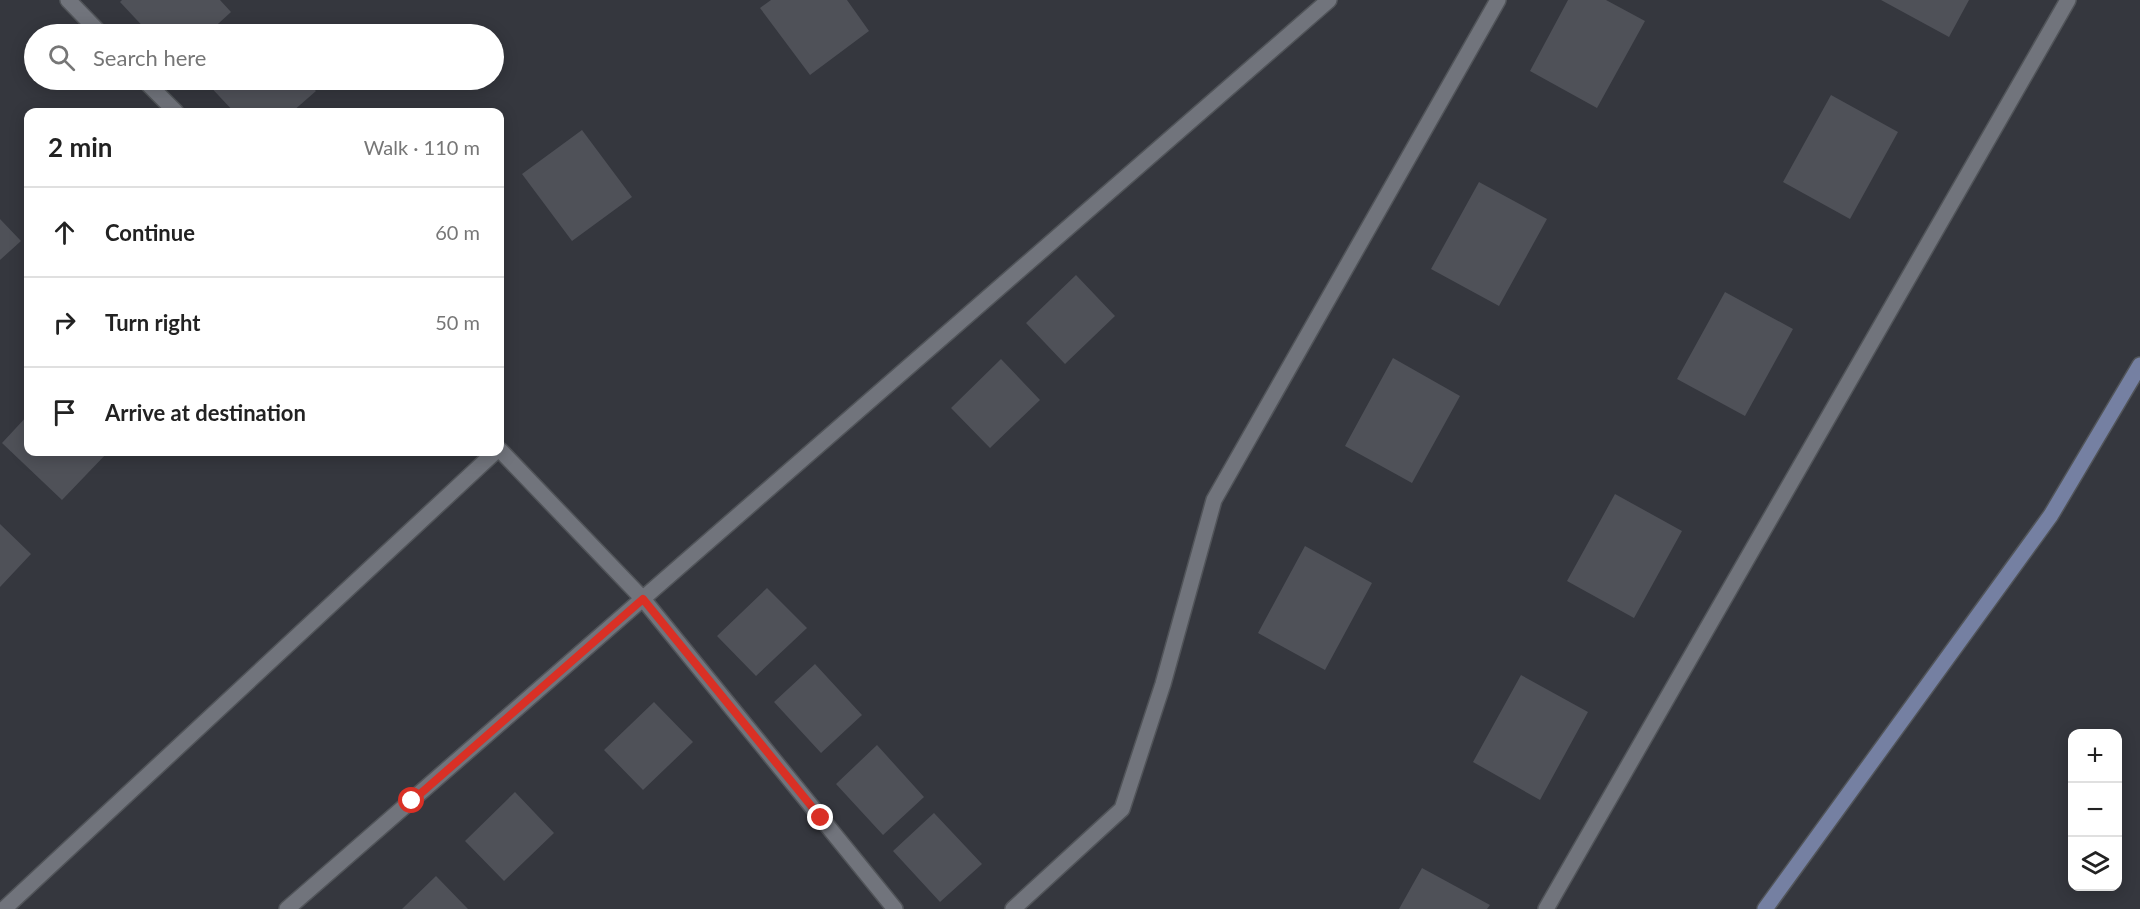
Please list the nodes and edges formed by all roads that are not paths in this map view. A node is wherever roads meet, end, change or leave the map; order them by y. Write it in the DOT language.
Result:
graph roads {
  1 [pos="68,0"];
  2 [pos="1329,0"];
  3 [pos="1498,0"];
  4 [pos="2068,0"];
  5 [pos="91,24"];
  6 [pos="154,90"];
  7 [pos="172,108"];
  8 [pos="2140,365"];
  9 [pos="504,454"];
  10 [pos="491,456"];
  11 [pos="643,599"];
  12 [pos="4,909"];
  13 [pos="287,909"];
  14 [pos="894,909"];
  15 [pos="1013,909"];
  16 [pos="1546,909"];
  17 [pos="1765,909"];
  1 -- 5 [label="street"];
  2 -- 11 [label="street"];
  3 -- 15 [label="street"];
  4 -- 16 [label="street"];
  6 -- 7 [label="street"];
  8 -- 17 [label="main road"];
  9 -- 11 [label="street"];
  10 -- 12 [label="street"];
  11 -- 13 [label="street"];
  11 -- 14 [label="street"];
}
